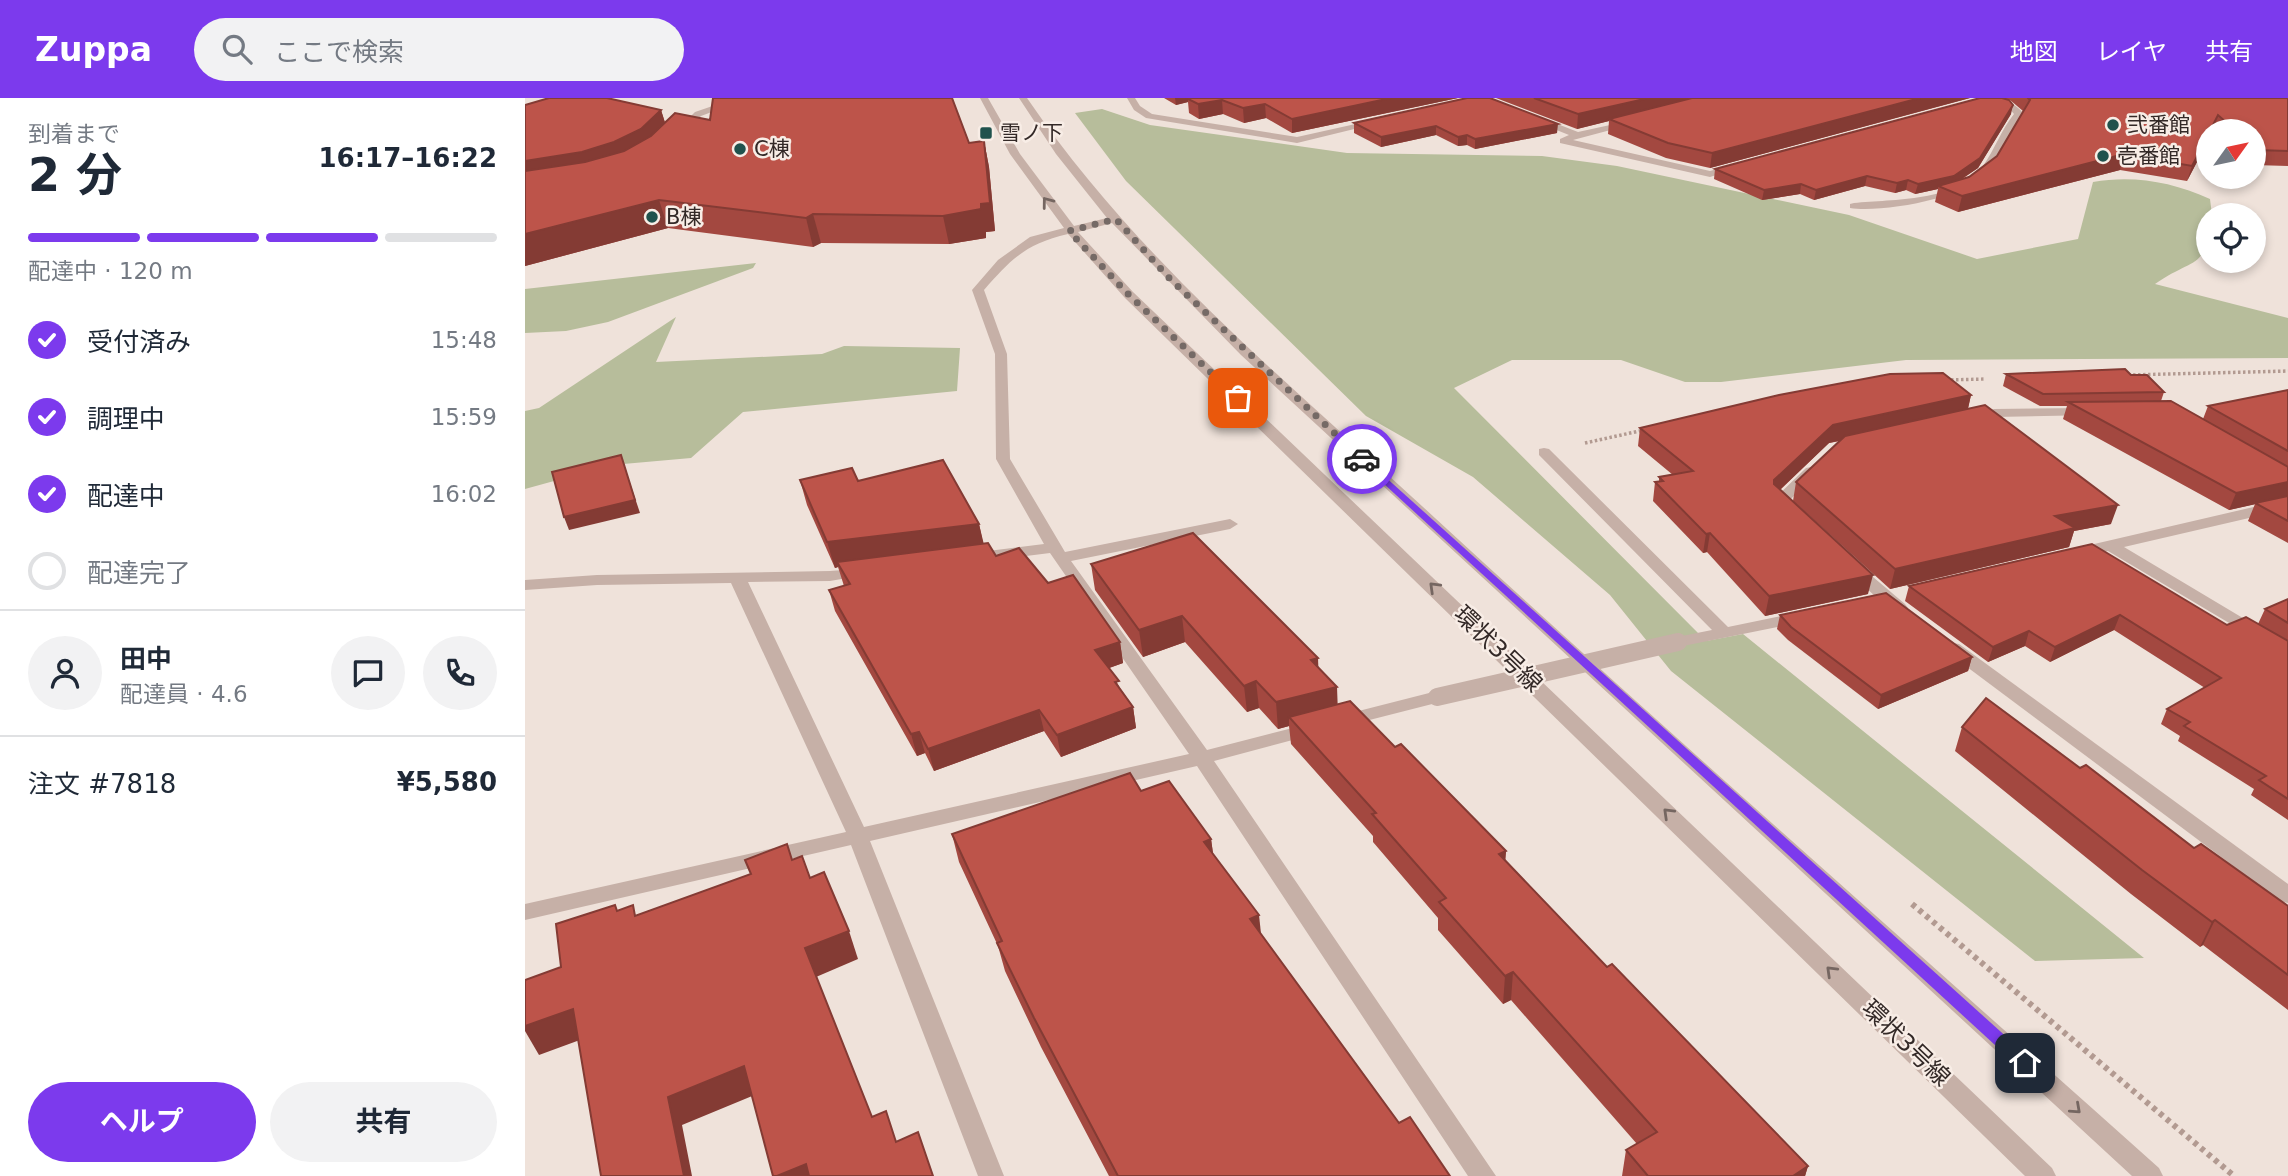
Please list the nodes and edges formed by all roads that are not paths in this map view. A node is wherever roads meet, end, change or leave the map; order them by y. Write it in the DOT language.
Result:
graph roads {
  1 [pos="745,98"];
  2 [pos="984,98"];
  3 [pos="1023,98"];
  4 [pos="1131,98"];
  5 [pos="1990,98"];
  6 [pos="1977,102"];
  7 [pos="1174,111"];
  8 [pos="1149,116"];
  9 [pos="1529,117"];
  10 [pos="1389,119"];
  11 [pos="1641,119"];
  12 [pos="1577,135"];
  13 [pos="672,141"];
  14 [pos="1750,163"];
  15 [pos="1854,206"];
  16 [pos="1116,219"];
  17 [pos="1069,231"];
  18 [pos="2101,412"];
  19 [pos="1954,422"];
  20 [pos="1543,452"];
  21 [pos="1826,458"];
  22 [pos="2288,505"];
  23 [pos="1800,519"];
  24 [pos="1230,524"];
  25 [pos="2110,545"];
  26 [pos="1058,553"];
  27 [pos="1838,554"];
  28 [pos="2058,557"];
  29 [pos="949,561"];
  30 [pos="883,569"];
  31 [pos="738,579"];
  32 [pos="525,585"];
  33 [pos="1912,592"];
  34 [pos="1886,598"];
  35 [pos="1859,604"];
  36 [pos="1819,613"];
  37 [pos="1920,623"];
  38 [pos="1725,633"];
  39 [pos="1942,640"];
  40 [pos="2288,653"];
  41 [pos="1202,758"];
  42 [pos="858,836"];
  43 [pos="2288,895"];
  44 [pos="525,912"];
  45 [pos="991,1176"];
  46 [pos="1483,1176"];
  47 [pos="2043,1176"];
  48 [pos="2150,1176"];
  1 -- 13 [label="street"];
  17 -- 2 [label="street, 環状3号線, one-way"];
  3 -- 16 [label="street, 環状3号線"];
  4 -- 8 [label="street"];
  5 -- 6 [label="street"];
  5 -- 15 [label="street"];
  7 -- 8 [label="street"];
  8 -- 10 [label="street"];
  9 -- 12 [label="street"];
  11 -- 12 [label="street"];
  12 -- 14 [label="street"];
  16 -- 17 [label="street"];
  16 -- 48 [label="street, 環状3号線, one-way"];
  17 -- 26 [label="street"];
  47 -- 17 [label="street, 環状3号線, one-way"];
  18 -- 19 [label="street"];
  20 -- 38 [label="street"];
  21 -- 23 [label="street"];
  22 -- 25 [label="street"];
  24 -- 26 [label="street"];
  25 -- 28 [label="street"];
  25 -- 40 [label="street"];
  26 -- 29 [label="street"];
  26 -- 41 [label="street"];
  27 -- 34 [label="street"];
  30 -- 31 [label="street"];
  31 -- 32 [label="street"];
  31 -- 42 [label="street"];
  33 -- 34 [label="street"];
  34 -- 35 [label="street"];
  34 -- 37 [label="street"];
  36 -- 38 [label="street"];
  38 -- 41 [label="street, bridge"];
  39 -- 43 [label="street"];
  41 -- 42 [label="street"];
  41 -- 46 [label="street"];
  42 -- 44 [label="street"];
  42 -- 45 [label="street"];
}
